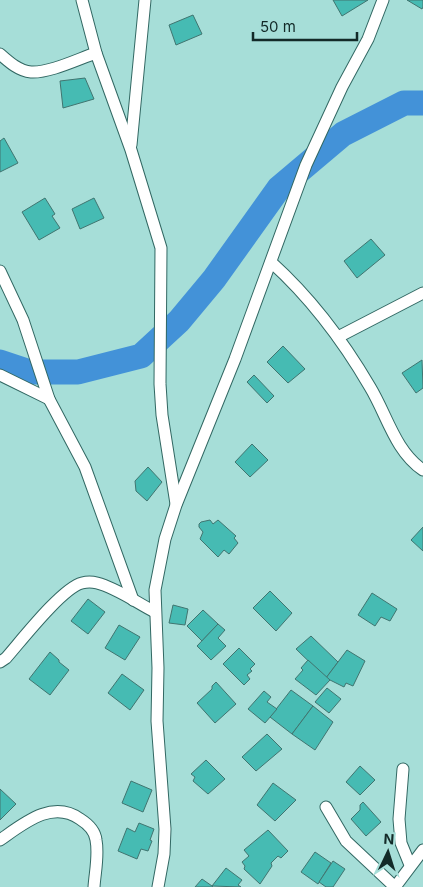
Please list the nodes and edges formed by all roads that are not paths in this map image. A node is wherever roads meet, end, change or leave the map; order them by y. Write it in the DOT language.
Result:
graph roads {
  1 [pos="82,0"];
  2 [pos="145,0"];
  3 [pos="384,0"];
  4 [pos="96,53"];
  5 [pos="0,54"];
  6 [pos="131,150"];
  7 [pos="271,262"];
  8 [pos="0,271"];
  9 [pos="423,293"];
  10 [pos="338,337"];
  11 [pos="0,375"];
  12 [pos="49,399"];
  13 [pos="423,470"];
  14 [pos="176,505"];
  15 [pos="133,600"];
  16 [pos="155,612"];
  17 [pos="0,662"];
  18 [pos="402,769"];
  19 [pos="326,807"];
  20 [pos="0,840"];
  21 [pos="423,850"];
  22 [pos="410,866"];
  23 [pos="94,887"];
  24 [pos="158,887"];
  25 [pos="395,887"];
  1 -- 4 [label="street"];
  2 -- 6 [label="street"];
  3 -- 7 [label="street"];
  4 -- 5 [label="street"];
  4 -- 6 [label="street"];
  6 -- 14 [label="street"];
  7 -- 10 [label="street"];
  7 -- 14 [label="street"];
  8 -- 12 [label="street"];
  9 -- 10 [label="street"];
  10 -- 13 [label="street"];
  11 -- 12 [label="street"];
  12 -- 15 [label="street"];
  14 -- 16 [label="street"];
  15 -- 16 [label="street"];
  15 -- 17 [label="street"];
  16 -- 24 [label="street"];
  18 -- 22 [label="street"];
  19 -- 25 [label="street"];
  20 -- 23 [label="street"];
  21 -- 22 [label="street"];
  22 -- 25 [label="street"];
}
